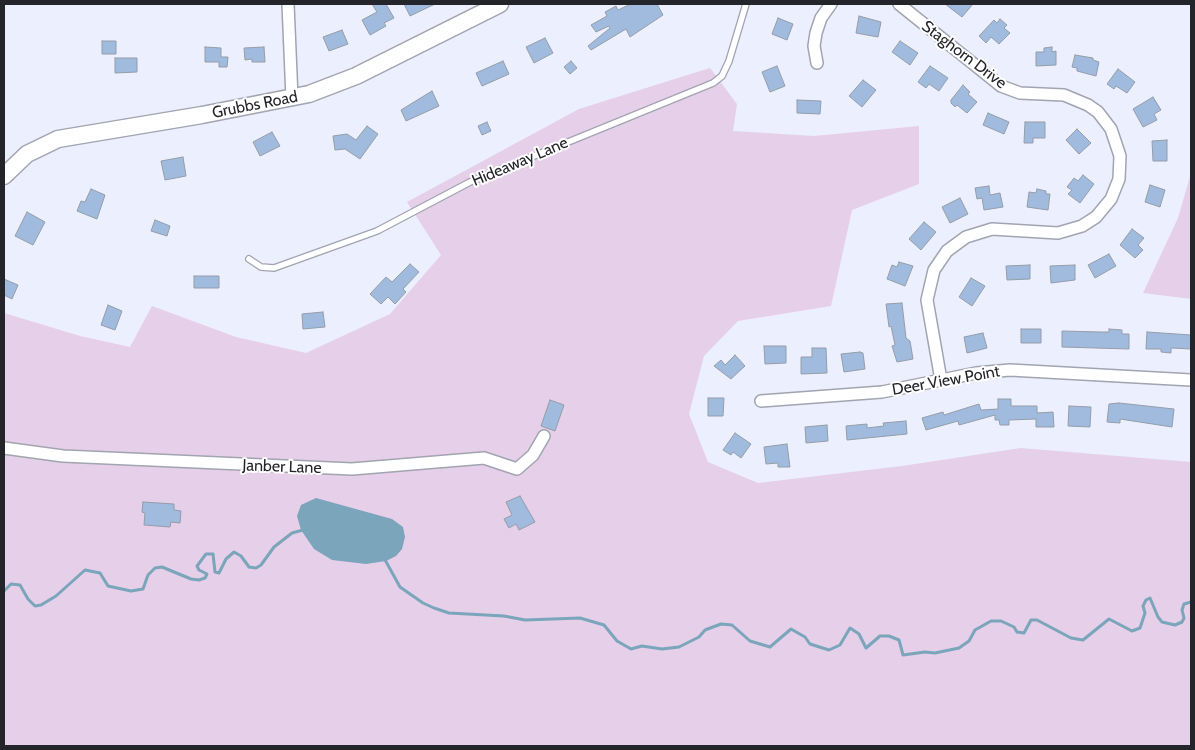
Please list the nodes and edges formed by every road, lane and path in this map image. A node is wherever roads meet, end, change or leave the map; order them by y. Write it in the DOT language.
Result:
graph roads {
  1 [pos="288,4"];
  2 [pos="500,4"];
  3 [pos="746,4"];
  4 [pos="831,4"];
  5 [pos="899,4"];
  6 [pos="818,63"];
  7 [pos="292,98"];
  8 [pos="4,176"];
  9 [pos="249,259"];
  10 [pos="941,380"];
  11 [pos="1191,380"];
  12 [pos="761,401"];
  13 [pos="544,436"];
  14 [pos="4,448"];
  1 -- 7 [label="street"];
  2 -- 7 [label="street, Grubbs Road"];
  3 -- 9 [label="lane, Hideaway Lane"];
  4 -- 6 [label="street"];
  5 -- 10 [label="street, Staghorn Drive"];
  7 -- 8 [label="street, Grubbs Road"];
  10 -- 11 [label="street, Deer View Point"];
  10 -- 12 [label="street, Deer View Point"];
  13 -- 14 [label="street, Janber Lane"];
}
